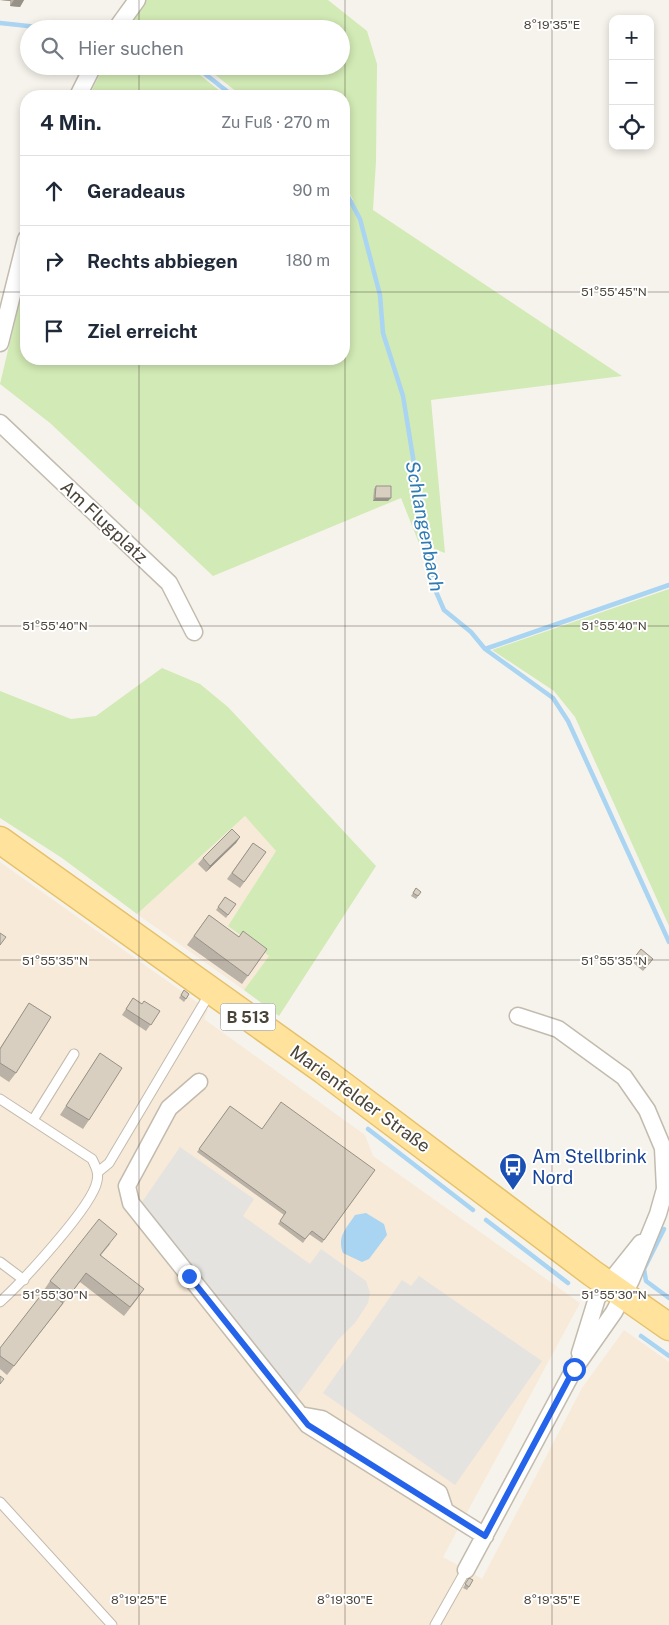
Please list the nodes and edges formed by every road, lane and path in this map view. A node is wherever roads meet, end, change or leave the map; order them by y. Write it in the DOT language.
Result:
graph roads {
  1 [pos="136,0"];
  2 [pos="122,20"];
  3 [pos="88,75"];
  4 [pos="81,90"];
  5 [pos="20,263"];
  6 [pos="0,343"];
  7 [pos="0,423"];
  8 [pos="194,632"];
  9 [pos="0,840"];
  10 [pos="212,991"];
  11 [pos="518,1016"];
  12 [pos="74,1054"];
  13 [pos="199,1082"];
  14 [pos="0,1099"];
  15 [pos="33,1120"];
  16 [pos="666,1147"];
  17 [pos="98,1172"];
  18 [pos="0,1262"];
  19 [pos="24,1280"];
  20 [pos="615,1289"];
  21 [pos="0,1302"];
  22 [pos="669,1327"];
  23 [pos="0,1502"];
  24 [pos="485,1536"];
  25 [pos="466,1570"];
  26 [pos="112,1625"];
  27 [pos="435,1625"];
  1 -- 2 [label="street"];
  3 -- 4 [label="street"];
  5 -- 6 [label="street"];
  7 -- 8 [label="street, Am Flugplatz"];
  9 -- 10 [label="main road, Marienfelder Straße / B 513"];
  10 -- 17 [label="lane"];
  10 -- 20 [label="main road, Marienfelder Straße / B 513"];
  11 -- 16 [label="street"];
  12 -- 15 [label="lane"];
  13 -- 24 [label="street"];
  14 -- 15 [label="lane"];
  15 -- 17 [label="lane"];
  16 -- 20 [label="street"];
  17 -- 19 [label="lane"];
  18 -- 19 [label="lane"];
  19 -- 21 [label="lane"];
  20 -- 22 [label="main road, Marienfelder Straße / B 513"];
  20 -- 24 [label="street"];
  23 -- 26 [label="lane"];
  24 -- 25 [label="street"];
  25 -- 27 [label="lane"];
}
